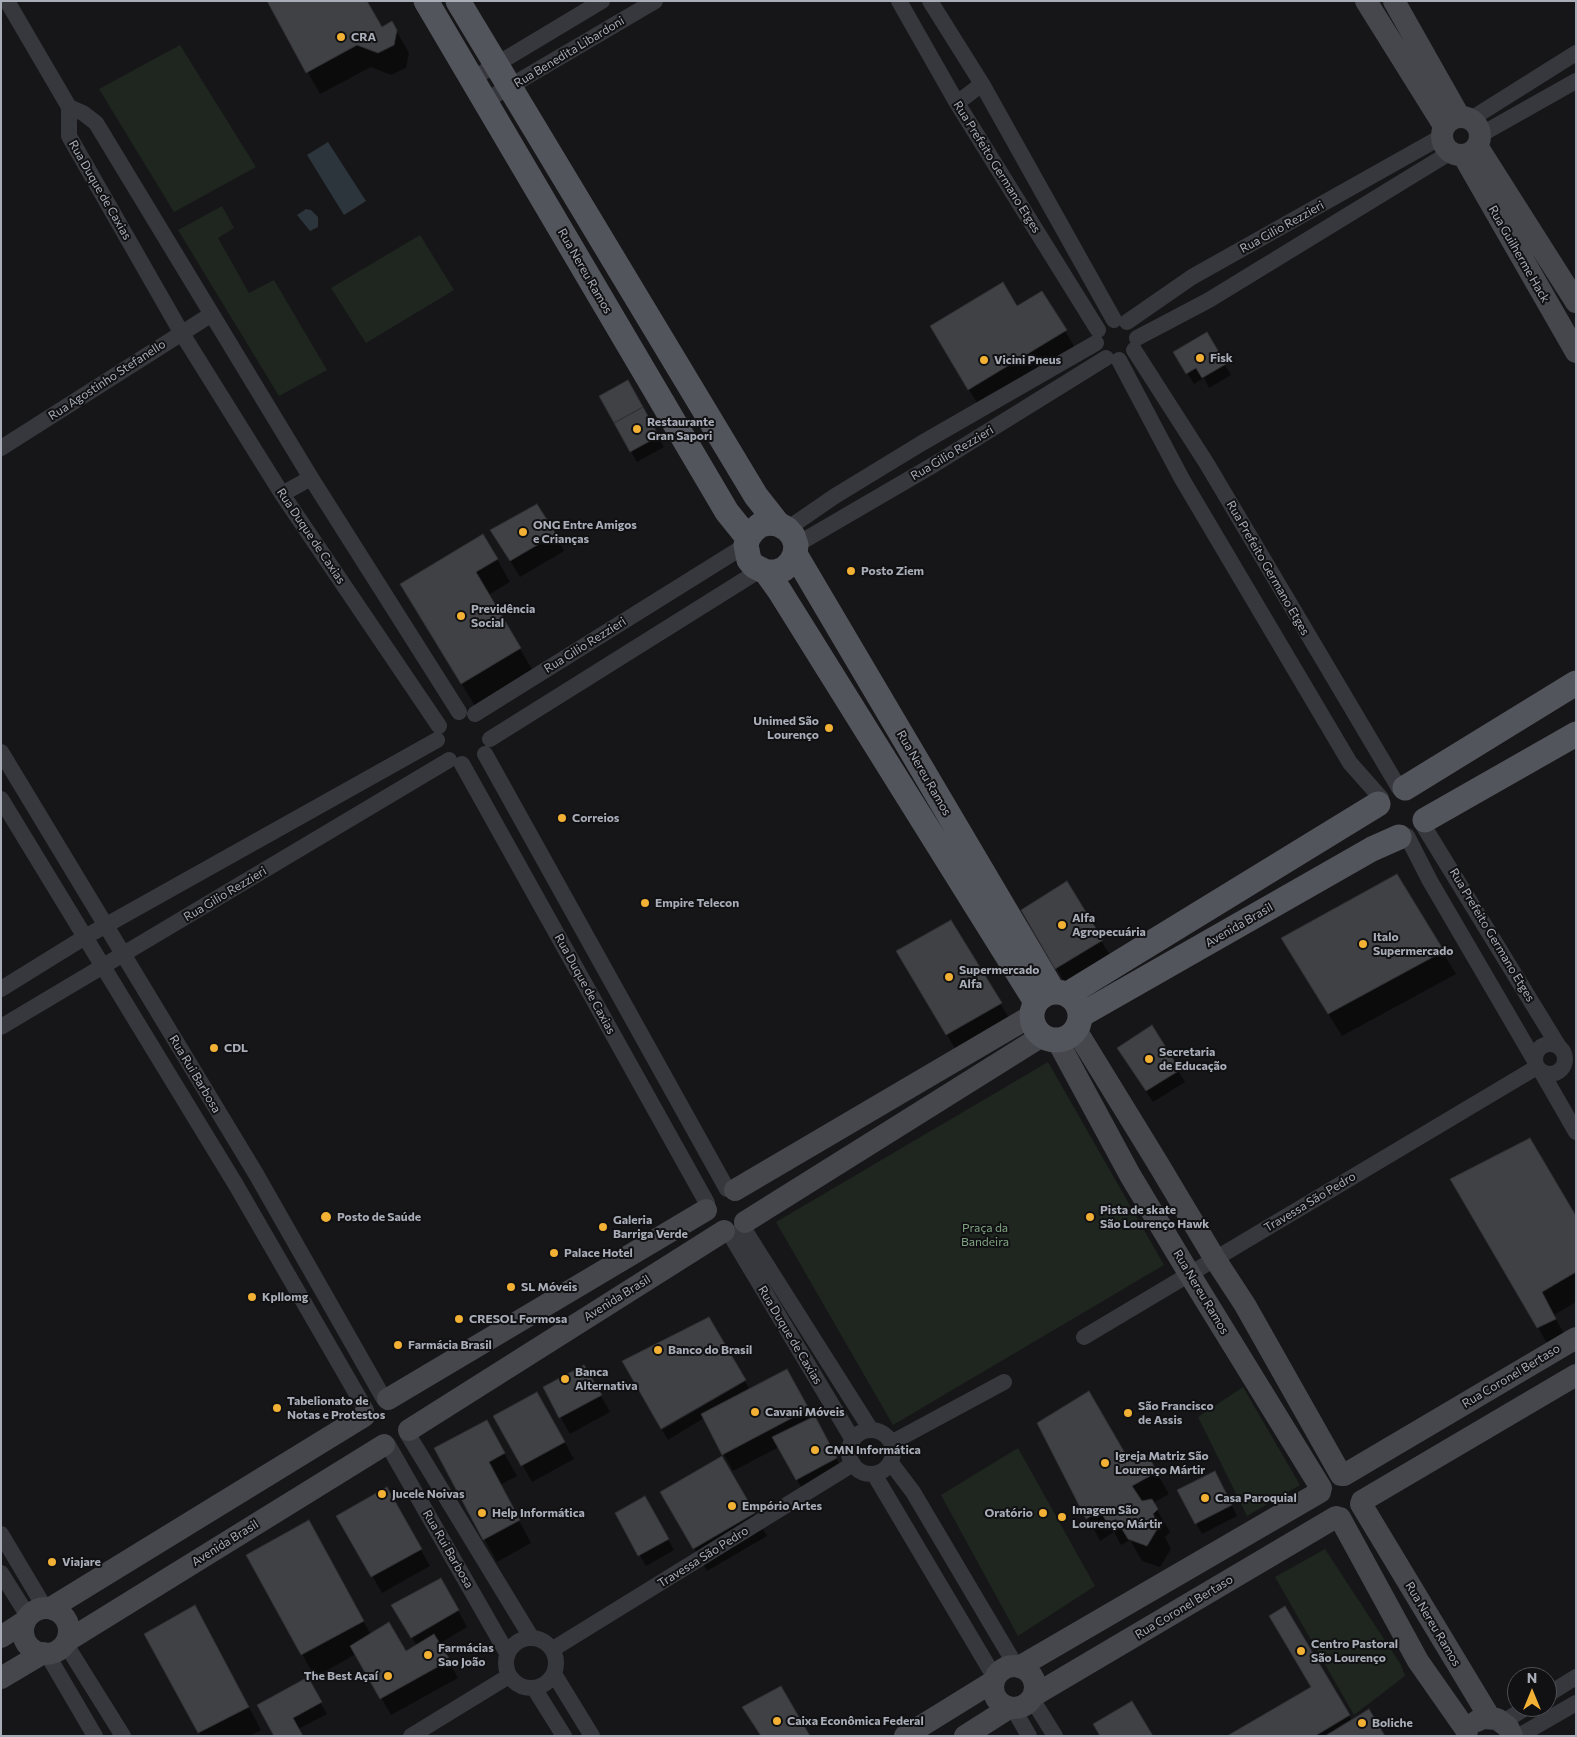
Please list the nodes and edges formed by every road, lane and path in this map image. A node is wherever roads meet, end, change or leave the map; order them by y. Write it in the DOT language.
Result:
graph roads {
  1 [pos="7,1"];
  2 [pos="426,1"];
  3 [pos="458,1"];
  4 [pos="602,1"];
  5 [pos="655,1"];
  6 [pos="899,1"];
  7 [pos="930,1"];
  8 [pos="1366,1"];
  9 [pos="1394,1"];
  10 [pos="1576,52"];
  11 [pos="496,65"];
  12 [pos="472,79"];
  13 [pos="1576,81"];
  14 [pos="982,84"];
  15 [pos="509,88"];
  16 [pos="486,101"];
  17 [pos="957,103"];
  18 [pos="69,107"];
  19 [pos="1461,136"];
  20 [pos="1192,277"];
  21 [pos="1209,300"];
  22 [pos="1576,302"];
  23 [pos="212,314"];
  24 [pos="1120,321"];
  25 [pos="181,332"];
  26 [pos="1097,337"];
  27 [pos="1136,344"];
  28 [pos="1576,352"];
  29 [pos="1113,359"];
  30 [pos="1,448"];
  31 [pos="1207,464"];
  32 [pos="311,478"];
  33 [pos="1182,479"];
  34 [pos="282,494"];
  35 [pos="789,538"];
  36 [pos="747,542"];
  37 [pos="763,571"];
  38 [pos="1576,683"];
  39 [pos="467,713"];
  40 [pos="438,733"];
  41 [pos="1576,734"];
  42 [pos="487,747"];
  43 [pos="1,752"];
  44 [pos="456,762"];
  45 [pos="1391,795"];
  46 [pos="1,799"];
  47 [pos="1413,830"];
  48 [pos="106,925"];
  49 [pos="85,937"];
  50 [pos="124,954"];
  51 [pos="103,966"];
  52 [pos="1,989"];
  53 [pos="1056,1016"];
  54 [pos="1,1027"];
  55 [pos="1566,1049"];
  56 [pos="1537,1066"];
  57 [pos="1576,1075"];
  58 [pos="1576,1132"];
  59 [pos="1157,1162"];
  60 [pos="256,1174"];
  61 [pos="1130,1175"];
  62 [pos="236,1185"];
  63 [pos="731,1190"];
  64 [pos="707,1206"];
  65 [pos="735,1227"];
  66 [pos="1214,1259"];
  67 [pos="1190,1275"];
  68 [pos="1084,1337"];
  69 [pos="1576,1338"];
  70 [pos="1576,1375"];
  71 [pos="1507,1379"];
  72 [pos="1004,1382"];
  73 [pos="376,1406"];
  74 [pos="1522,1407"];
  75 [pos="871,1430"];
  76 [pos="408,1432"];
  77 [pos="853,1440"];
  78 [pos="891,1443"];
  79 [pos="386,1445"];
  80 [pos="891,1463"];
  81 [pos="853,1464"];
  82 [pos="874,1474"];
  83 [pos="1343,1475"];
  84 [pos="1320,1490"];
  85 [pos="1361,1502"];
  86 [pos="1338,1518"];
  87 [pos="1,1534"];
  88 [pos="1,1573"];
  89 [pos="37,1614"];
  90 [pos="1,1636"];
  91 [pos="531,1637"];
  92 [pos="56,1648"];
  93 [pos="552,1649"];
  94 [pos="507,1653"];
  95 [pos="1018,1667"];
  96 [pos="554,1674"];
  97 [pos="509,1676"];
  98 [pos="1576,1677"];
  99 [pos="1,1678"];
  100 [pos="994,1680"];
  101 [pos="534,1688"];
  102 [pos="1557,1689"];
  103 [pos="1022,1703"];
  104 [pos="1576,1703"];
  105 [pos="1517,1717"];
  106 [pos="1506,1728"];
  107 [pos="1466,1734"];
  108 [pos="95,1736"];
  109 [pos="124,1736"];
  110 [pos="411,1736"];
  111 [pos="564,1736"];
  112 [pos="592,1736"];
  113 [pos="905,1736"];
  114 [pos="965,1736"];
  115 [pos="1029,1736"];
  116 [pos="1055,1736"];
  1 -- 18 [label="street"];
  2 -- 12 [label="main road, Rua Nereu Ramos"];
  3 -- 11 [label="main road, Rua Nereu Ramos"];
  4 -- 11 [label="street"];
  5 -- 15 [label="street, Rua Benedita Libardoni"];
  6 -- 17 [label="street, Rua Prefeito Germano Etges"];
  7 -- 14 [label="street, Rua Prefeito Germano Etges"];
  8 -- 19 [label="street, Rua Guilherme Hack"];
  9 -- 19 [label="street, Rua Guilherme Hack"];
  10 -- 19 [label="street, Rua Gilio Rezzieri"];
  11 -- 12 [label="street"];
  11 -- 15 [label="main road, Rua Nereu Ramos"];
  12 -- 16 [label="main road, Rua Nereu Ramos"];
  13 -- 19 [label="street, Rua Gilio Rezzieri"];
  14 -- 17 [label="street"];
  14 -- 24 [label="street, Rua Prefeito Germano Etges"];
  15 -- 16 [label="street, Rua Benedita Libardoni"];
  15 -- 35 [label="main road, Rua Nereu Ramos"];
  16 -- 36 [label="main road, Rua Nereu Ramos"];
  17 -- 26 [label="street, Rua Prefeito Germano Etges"];
  18 -- 23 [label="street"];
  18 -- 25 [label="street, Rua Duque de Caxias"];
  19 -- 20 [label="street, Rua Gilio Rezzieri"];
  19 -- 21 [label="street, Rua Gilio Rezzieri"];
  19 -- 22 [label="street, Rua Guilherme Hack"];
  19 -- 28 [label="street, Rua Guilherme Hack"];
  20 -- 21 [label="street"];
  20 -- 24 [label="street, Rua Gilio Rezzieri"];
  21 -- 27 [label="street, Rua Gilio Rezzieri"];
  23 -- 25 [label="street, Rua Agostinho Stefanello"];
  23 -- 32 [label="street"];
  24 -- 26 [label="street"];
  24 -- 27 [label="street"];
  25 -- 30 [label="street, Rua Agostinho Stefanello"];
  25 -- 34 [label="street, Rua Duque de Caxias"];
  26 -- 29 [label="street"];
  26 -- 35 [label="street, Rua Gilio Rezzieri"];
  27 -- 29 [label="street"];
  27 -- 31 [label="street, Rua Prefeito Germano Etges"];
  29 -- 33 [label="street"];
  29 -- 35 [label="street, Rua Gilio Rezzieri"];
  31 -- 33 [label="street"];
  31 -- 45 [label="street, Rua Prefeito Germano Etges"];
  32 -- 34 [label="street"];
  32 -- 39 [label="street"];
  33 -- 45 [label="street"];
  34 -- 40 [label="street, Rua Duque de Caxias"];
  35 -- 36 [label="main road"];
  35 -- 37 [label="main road"];
  35 -- 53 [label="main road, Rua Nereu Ramos"];
  36 -- 37 [label="main road"];
  36 -- 39 [label="street, Rua Gilio Rezzieri"];
  37 -- 42 [label="street"];
  37 -- 53 [label="main road, Rua Nereu Ramos"];
  38 -- 45 [label="main road, Avenida Brasil"];
  39 -- 40 [label="street"];
  39 -- 42 [label="street"];
  40 -- 44 [label="street"];
  40 -- 48 [label="street"];
  41 -- 47 [label="main road, Avenida Brasil"];
  42 -- 44 [label="street"];
  42 -- 63 [label="street, Rua Duque de Caxias"];
  43 -- 48 [label="street, Rua Rui Barbosa"];
  44 -- 50 [label="street, Rua Gilio Rezzieri"];
  44 -- 64 [label="street, Rua Duque de Caxias"];
  45 -- 47 [label="main road"];
  45 -- 47 [label="main road"];
  45 -- 53 [label="main road, Avenida Brasil"];
  46 -- 49 [label="street, Rua Rui Barbosa"];
  47 -- 53 [label="main road, Avenida Brasil"];
  47 -- 55 [label="street, Rua Prefeito Germano Etges"];
  47 -- 56 [label="street, Rua Prefeito Germano Etges"];
  48 -- 49 [label="street"];
  48 -- 50 [label="street, Rua Rui Barbosa"];
  49 -- 51 [label="street, Rua Rui Barbosa"];
  49 -- 52 [label="street"];
  50 -- 51 [label="street, Rua Gilio Rezzieri"];
  50 -- 60 [label="street, Rua Rui Barbosa"];
  51 -- 54 [label="street, Rua Gilio Rezzieri"];
  51 -- 62 [label="street, Rua Rui Barbosa"];
  53 -- 59 [label="street, Rua Nereu Ramos"];
  53 -- 61 [label="street, Rua Nereu Ramos"];
  53 -- 63 [label="street, Avenida Brasil"];
  53 -- 65 [label="street, Avenida Brasil"];
  55 -- 56 [label="street"];
  55 -- 56 [label="street"];
  55 -- 57 [label="street, Rua Prefeito Germano Etges"];
  56 -- 58 [label="street, Rua Prefeito Germano Etges"];
  56 -- 66 [label="street, Travessa São Pedro"];
  59 -- 61 [label="street"];
  59 -- 66 [label="street, Rua Nereu Ramos"];
  60 -- 62 [label="street"];
  60 -- 73 [label="street, Rua Rui Barbosa"];
  61 -- 67 [label="street, Rua Nereu Ramos"];
  62 -- 73 [label="street, Rua Rui Barbosa"];
  63 -- 64 [label="street"];
  63 -- 65 [label="street"];
  64 -- 65 [label="street"];
  64 -- 73 [label="street"];
  65 -- 75 [label="street, Rua Duque de Caxias"];
  65 -- 76 [label="street, Avenida Brasil"];
  65 -- 77 [label="street, Rua Duque de Caxias"];
  66 -- 67 [label="street, Travessa São Pedro"];
  66 -- 83 [label="street, Rua Nereu Ramos"];
  67 -- 68 [label="street, Travessa São Pedro"];
  67 -- 84 [label="street, Rua Nereu Ramos"];
  69 -- 71 [label="street, Rua Coronel Bertaso"];
  70 -- 74 [label="street"];
  71 -- 74 [label="street"];
  71 -- 83 [label="street, Rua Coronel Bertaso"];
  72 -- 78 [label="street"];
  73 -- 76 [label="street"];
  73 -- 79 [label="street"];
  73 -- 89 [label="street"];
  74 -- 85 [label="street"];
  75 -- 77 [label="street"];
  75 -- 78 [label="street"];
  76 -- 79 [label="street"];
  76 -- 91 [label="street, Rua Rui Barbosa"];
  77 -- 81 [label="street"];
  78 -- 80 [label="street"];
  79 -- 92 [label="street, Avenida Brasil"];
  79 -- 94 [label="street, Rua Rui Barbosa"];
  80 -- 82 [label="street"];
  80 -- 95 [label="street"];
  81 -- 82 [label="street"];
  81 -- 93 [label="street, Travessa São Pedro"];
  82 -- 100 [label="street"];
  83 -- 84 [label="street"];
  83 -- 85 [label="street"];
  84 -- 86 [label="street"];
  84 -- 95 [label="street"];
  85 -- 86 [label="street"];
  85 -- 106 [label="street, Rua Nereu Ramos"];
  86 -- 103 [label="street, Rua Coronel Bertaso"];
  86 -- 107 [label="street"];
  87 -- 89 [label="street"];
  88 -- 89 [label="street"];
  89 -- 90 [label="street"];
  89 -- 92 [label="street"];
  89 -- 92 [label="street"];
  91 -- 93 [label="street"];
  91 -- 94 [label="street"];
  92 -- 99 [label="street, Avenida Brasil"];
  92 -- 108 [label="street"];
  92 -- 109 [label="street"];
  93 -- 96 [label="street"];
  94 -- 97 [label="street"];
  95 -- 100 [label="street"];
  95 -- 103 [label="street"];
  96 -- 101 [label="street"];
  96 -- 112 [label="street"];
  97 -- 101 [label="street"];
  97 -- 110 [label="street"];
  98 -- 102 [label="street"];
  100 -- 103 [label="street"];
  100 -- 113 [label="street"];
  101 -- 111 [label="street"];
  103 -- 114 [label="street, Rua Coronel Bertaso"];
  103 -- 115 [label="street"];
  103 -- 116 [label="street"];
  104 -- 106 [label="street"];
  105 -- 106 [label="street"];
  106 -- 107 [label="street"];
}
